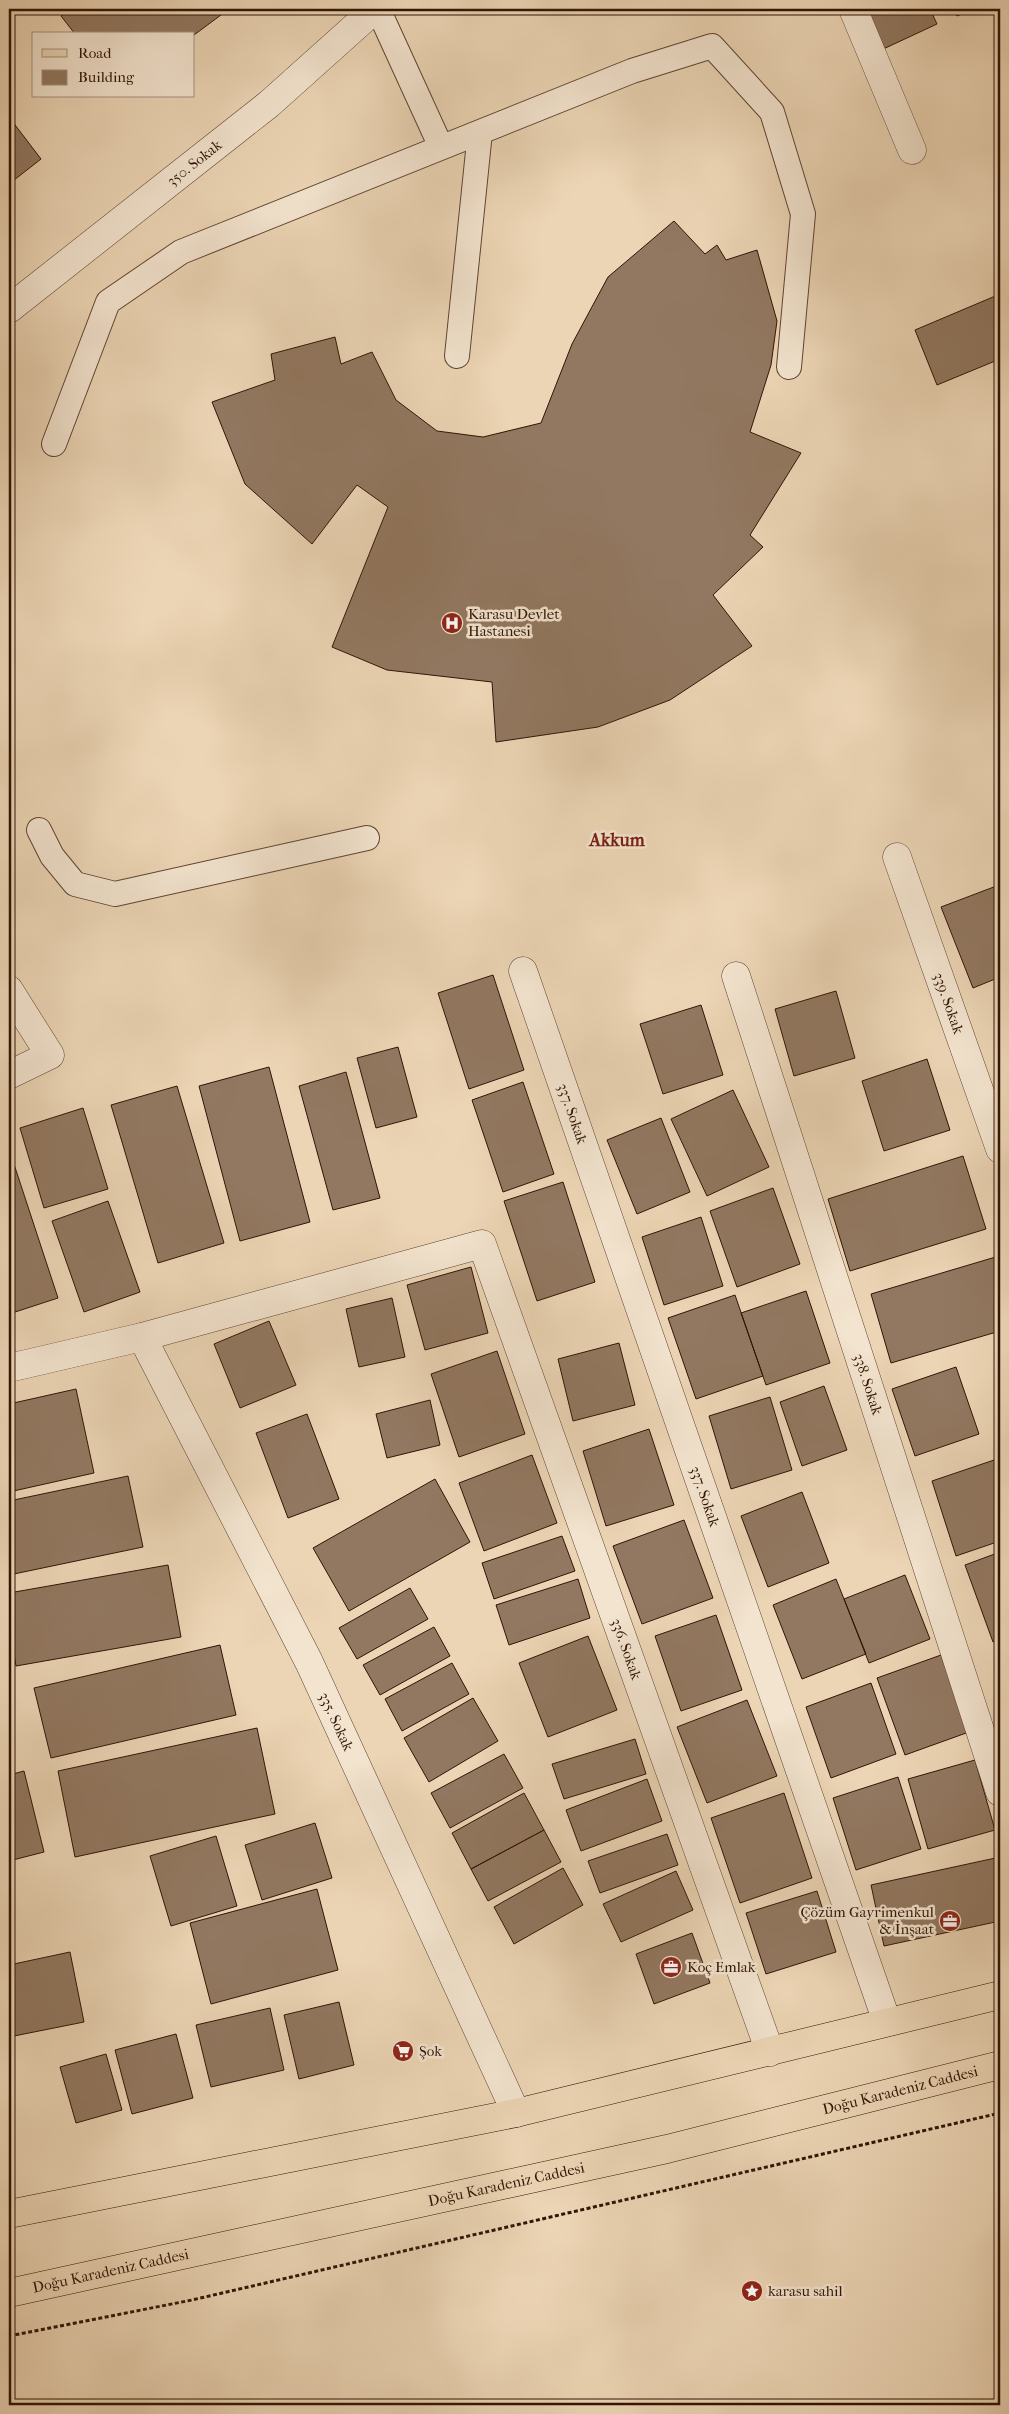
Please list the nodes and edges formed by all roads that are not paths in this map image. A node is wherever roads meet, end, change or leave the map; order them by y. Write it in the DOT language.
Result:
graph roads {
  1 [pos="377,9"];
  2 [pos="852,9"];
  3 [pos="480,132"];
  4 [pos="441,147"];
  5 [pos="912,150"];
  6 [pos="9,309"];
  7 [pos="457,356"];
  8 [pos="789,367"];
  9 [pos="54,444"];
  10 [pos="39,830"];
  11 [pos="367,838"];
  12 [pos="897,857"];
  13 [pos="523,971"];
  14 [pos="736,976"];
  15 [pos="9,990"];
  16 [pos="9,1075"];
  17 [pos="1000,1149"];
  18 [pos="142,1337"];
  19 [pos="9,1368"];
  20 [pos="1000,1792"];
  21 [pos="1000,1995"];
  22 [pos="887,2022"];
  23 [pos="770,2052"];
  24 [pos="1000,2065"];
  25 [pos="516,2113"];
  26 [pos="9,2214"];
  27 [pos="9,2293"];
  1 -- 4 [label="lane"];
  1 -- 6 [label="street, 350. Sokak"];
  2 -- 5 [label="street"];
  3 -- 4 [label="lane"];
  3 -- 7 [label="lane"];
  3 -- 8 [label="lane"];
  4 -- 9 [label="lane"];
  10 -- 11 [label="lane"];
  12 -- 17 [label="street, 339. Sokak"];
  13 -- 22 [label="street, 337. Sokak"];
  14 -- 20 [label="street, 338. Sokak"];
  15 -- 16 [label="street"];
  18 -- 19 [label="street"];
  18 -- 23 [label="street, 336. Sokak"];
  18 -- 25 [label="street, 335. Sokak"];
  21 -- 22 [label="main road"];
  22 -- 23 [label="main road"];
  23 -- 25 [label="main road"];
  24 -- 27 [label="main road, Doğu Karadeniz Caddesi"];
  25 -- 26 [label="main road"];
}
